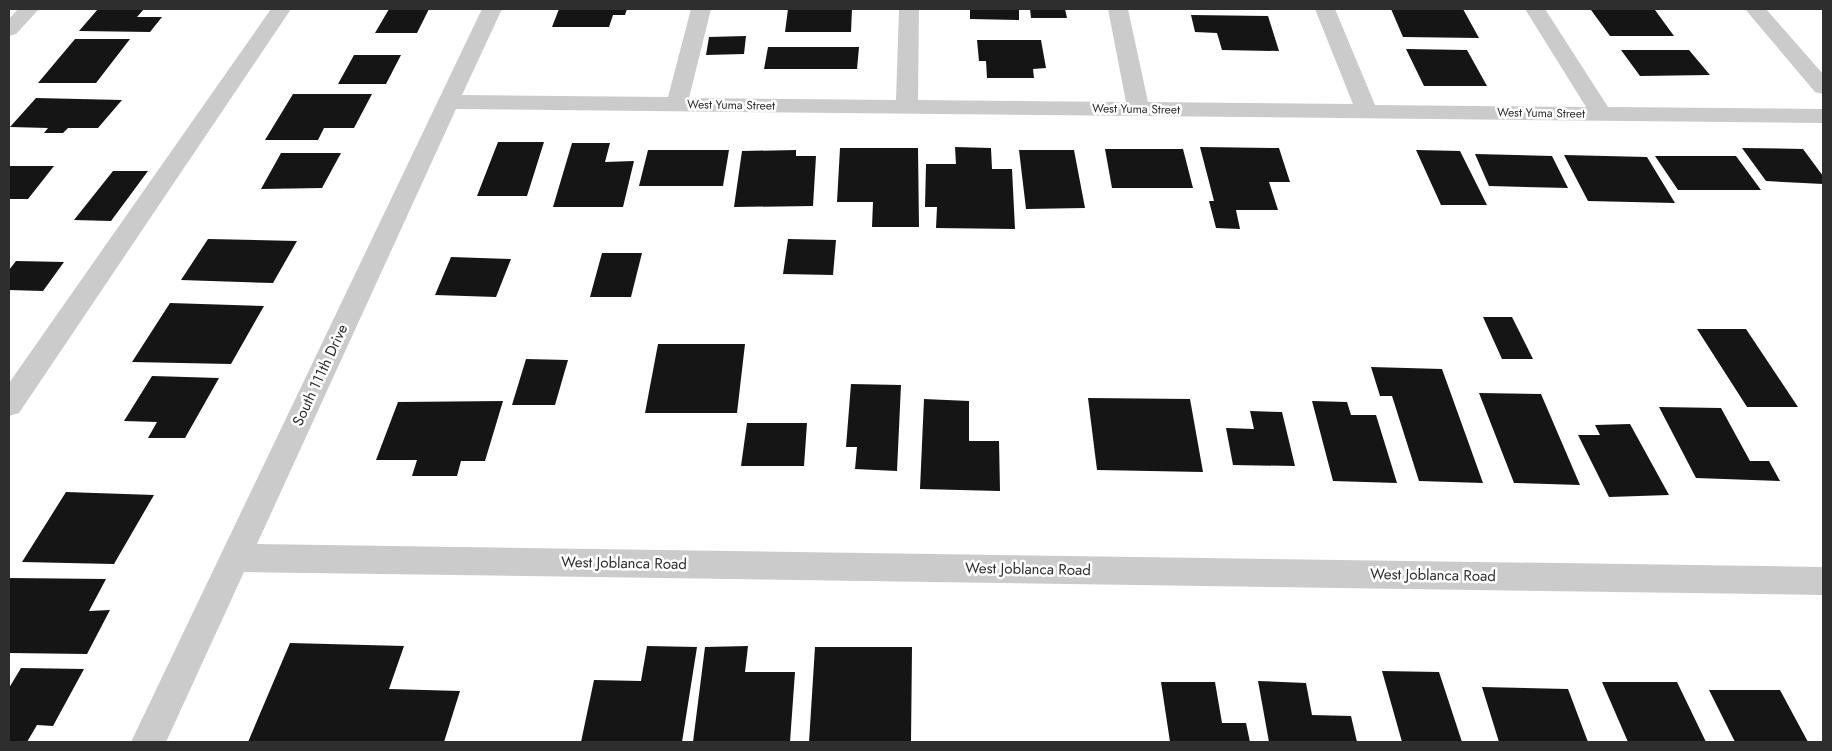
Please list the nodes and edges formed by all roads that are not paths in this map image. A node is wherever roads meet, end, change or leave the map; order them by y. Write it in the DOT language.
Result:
graph roads {
  1 [pos="29,9"];
  2 [pos="281,9"];
  3 [pos="492,9"];
  4 [pos="701,9"];
  5 [pos="909,9"];
  6 [pos="1118,9"];
  7 [pos="1325,9"];
  8 [pos="1535,9"];
  9 [pos="1755,9"];
  10 [pos="9,30"];
  11 [pos="1823,87"];
  12 [pos="449,102"];
  13 [pos="677,104"];
  14 [pos="907,106"];
  15 [pos="1138,109"];
  16 [pos="1367,111"];
  17 [pos="1601,113"];
  18 [pos="1823,116"];
  19 [pos="9,405"];
  20 [pos="234,558"];
  21 [pos="1823,581"];
  22 [pos="148,742"];
  1 -- 10 [label="street"];
  2 -- 19 [label="street"];
  3 -- 12 [label="street, South 111th Drive"];
  4 -- 13 [label="street"];
  5 -- 14 [label="street"];
  6 -- 15 [label="street"];
  7 -- 16 [label="street"];
  8 -- 17 [label="street"];
  9 -- 11 [label="street"];
  12 -- 13 [label="street, West Yuma Street"];
  12 -- 20 [label="street, South 111th Drive"];
  13 -- 14 [label="street, West Yuma Street"];
  14 -- 15 [label="street, West Yuma Street"];
  15 -- 16 [label="street, West Yuma Street"];
  16 -- 17 [label="street, West Yuma Street"];
  17 -- 18 [label="street, West Yuma Street"];
  20 -- 21 [label="street, West Joblanca Road"];
  20 -- 22 [label="street, South 111th Drive"];
}
